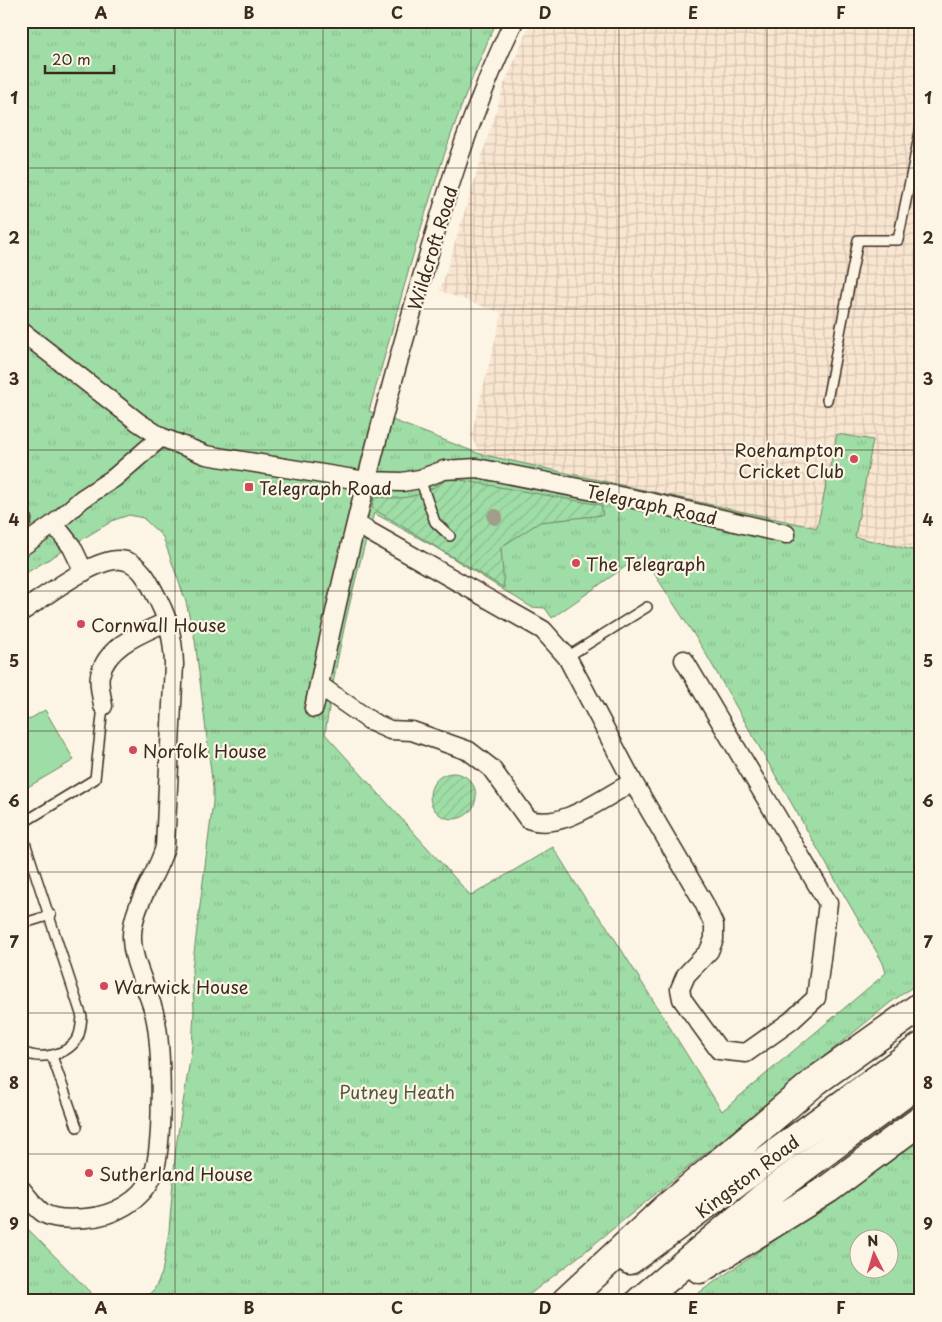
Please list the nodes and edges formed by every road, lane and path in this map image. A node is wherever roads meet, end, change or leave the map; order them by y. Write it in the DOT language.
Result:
graph roads {
  1 [pos="514,21"];
  2 [pos="921,127"];
  3 [pos="21,331"];
  4 [pos="827,400"];
  5 [pos="161,437"];
  6 [pos="420,479"];
  7 [pos="366,481"];
  8 [pos="54,524"];
  9 [pos="356,524"];
  10 [pos="786,534"];
  11 [pos="450,536"];
  12 [pos="21,547"];
  13 [pos="84,572"];
  14 [pos="647,607"];
  15 [pos="21,612"];
  16 [pos="168,622"];
  17 [pos="567,657"];
  18 [pos="684,660"];
  19 [pos="319,685"];
  20 [pos="103,706"];
  21 [pos="314,708"];
  22 [pos="633,782"];
  23 [pos="21,824"];
  24 [pos="21,830"];
  25 [pos="51,916"];
  26 [pos="21,924"];
  27 [pos="921,1006"];
  28 [pos="921,1047"];
  29 [pos="21,1051"];
  30 [pos="52,1056"];
  31 [pos="921,1082"];
  32 [pos="921,1120"];
  33 [pos="76,1127"];
  34 [pos="21,1189"];
  35 [pos="566,1301"];
  36 [pos="571,1301"];
  37 [pos="640,1301"];
  38 [pos="649,1301"];
  1 -- 7 [label="street, Wildcroft Road"];
  2 -- 4 [label="lane"];
  3 -- 5 [label="street, Telegraph Road"];
  5 -- 7 [label="street, Telegraph Road"];
  5 -- 8 [label="street"];
  6 -- 7 [label="street, Telegraph Road"];
  6 -- 10 [label="street, Telegraph Road"];
  6 -- 11 [label="lane"];
  7 -- 9 [label="street, Wildcroft Road"];
  8 -- 12 [label="street"];
  8 -- 13 [label="street"];
  9 -- 17 [label="street"];
  9 -- 19 [label="street, Wildcroft Road"];
  13 -- 15 [label="street"];
  13 -- 16 [label="street"];
  14 -- 17 [label="lane"];
  16 -- 20 [label="street"];
  16 -- 34 [label="street"];
  17 -- 22 [label="street"];
  18 -- 22 [label="street"];
  19 -- 21 [label="street, Wildcroft Road"];
  19 -- 22 [label="street"];
  20 -- 23 [label="lane"];
  24 -- 25 [label="lane"];
  25 -- 26 [label="lane"];
  25 -- 30 [label="lane"];
  27 -- 35 [label="highway"];
  28 -- 36 [label="highway, Kingston Road"];
  29 -- 30 [label="lane"];
  30 -- 33 [label="lane"];
  31 -- 37 [label="highway, Kingston Road"];
  32 -- 38 [label="highway"];
}
